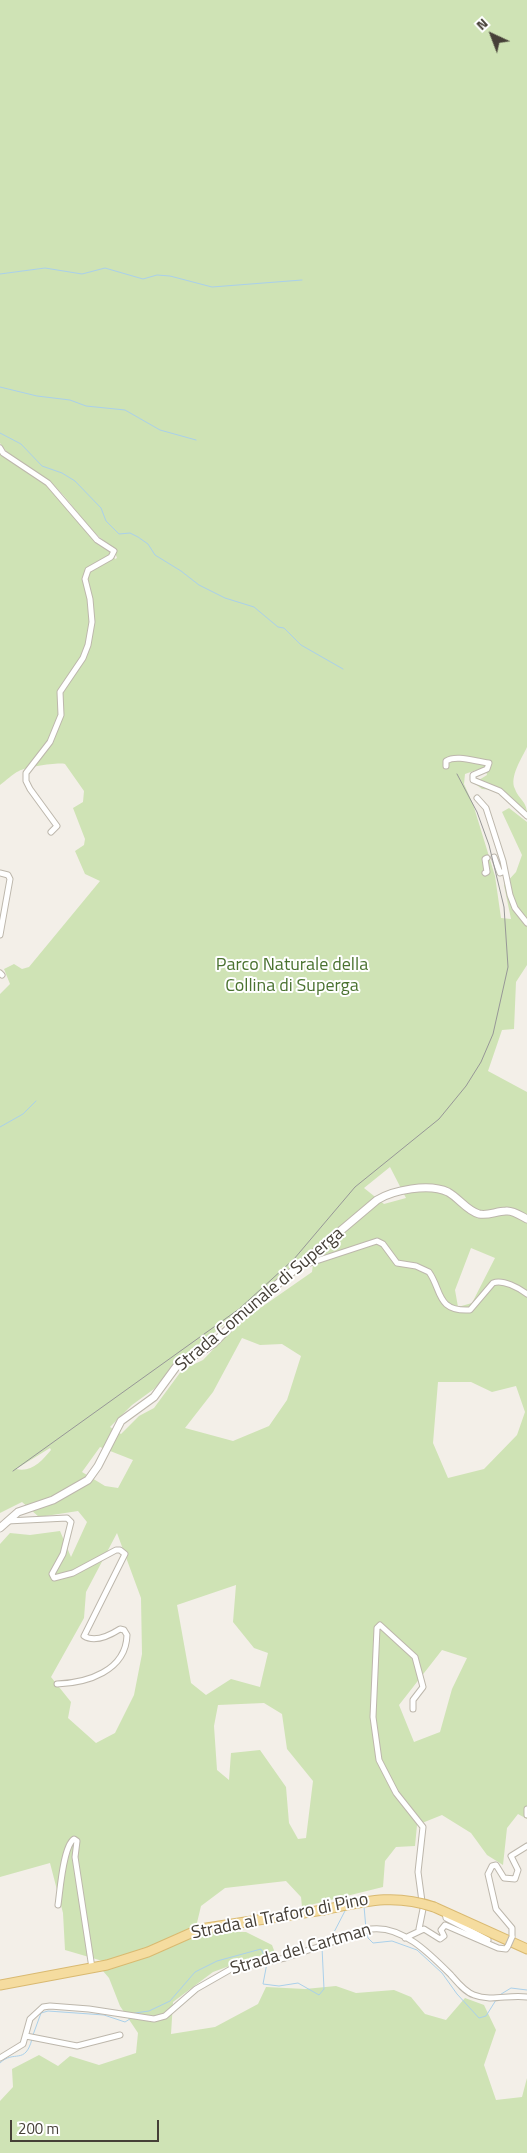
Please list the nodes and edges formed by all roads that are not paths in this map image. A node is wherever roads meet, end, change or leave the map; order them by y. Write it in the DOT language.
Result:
graph roads {
  1 [pos="0,448"];
  2 [pos="446,766"];
  3 [pos="477,798"];
  4 [pos="527,816"];
  5 [pos="51,832"];
  6 [pos="494,857"];
  7 [pos="487,858"];
  8 [pos="505,870"];
  9 [pos="0,873"];
  10 [pos="485,873"];
  11 [pos="527,922"];
  12 [pos="0,934"];
  13 [pos="527,1219"];
  14 [pos="300,1266"];
  15 [pos="527,1294"];
  16 [pos="2,1525"];
  17 [pos="57,1684"];
  18 [pos="413,1709"];
  19 [pos="527,1809"];
  20 [pos="527,1815"];
  21 [pos="527,1846"];
  22 [pos="58,1905"];
  23 [pos="444,1912"];
  24 [pos="419,1929"];
  25 [pos="405,1938"];
  26 [pos="498,1948"];
  27 [pos="527,1949"];
  28 [pos="92,1968"];
  29 [pos="0,1985"];
  30 [pos="527,1997"];
  31 [pos="120,2035"];
  32 [pos="27,2036"];
  33 [pos="0,2058"];
  1 -- 5 [label="street"];
  2 -- 4 [label="street"];
  3 -- 8 [label="street"];
  6 -- 8 [label="street"];
  7 -- 10 [label="street"];
  8 -- 11 [label="street"];
  9 -- 12 [label="street"];
  13 -- 14 [label="street, Strada Comunale di Superga"];
  14 -- 15 [label="street"];
  14 -- 16 [label="street, Strada Comunale di Superga"];
  16 -- 17 [label="street, Strada Comunale di Superga"];
  18 -- 24 [label="street"];
  19 -- 20 [label="street"];
  21 -- 26 [label="street, bridge"];
  22 -- 28 [label="street"];
  23 -- 26 [label="street"];
  23 -- 27 [label="main road, Strada al Traforo di Pino"];
  23 -- 28 [label="main road, Strada al Traforo di Pino, bridge"];
  24 -- 25 [label="street"];
  24 -- 26 [label="street"];
  25 -- 30 [label="street, Strada del Cartman"];
  25 -- 32 [label="street, Strada del Cartman"];
  28 -- 29 [label="main road, Strada al Traforo di Pino"];
  31 -- 32 [label="street"];
  32 -- 33 [label="street"];
}
